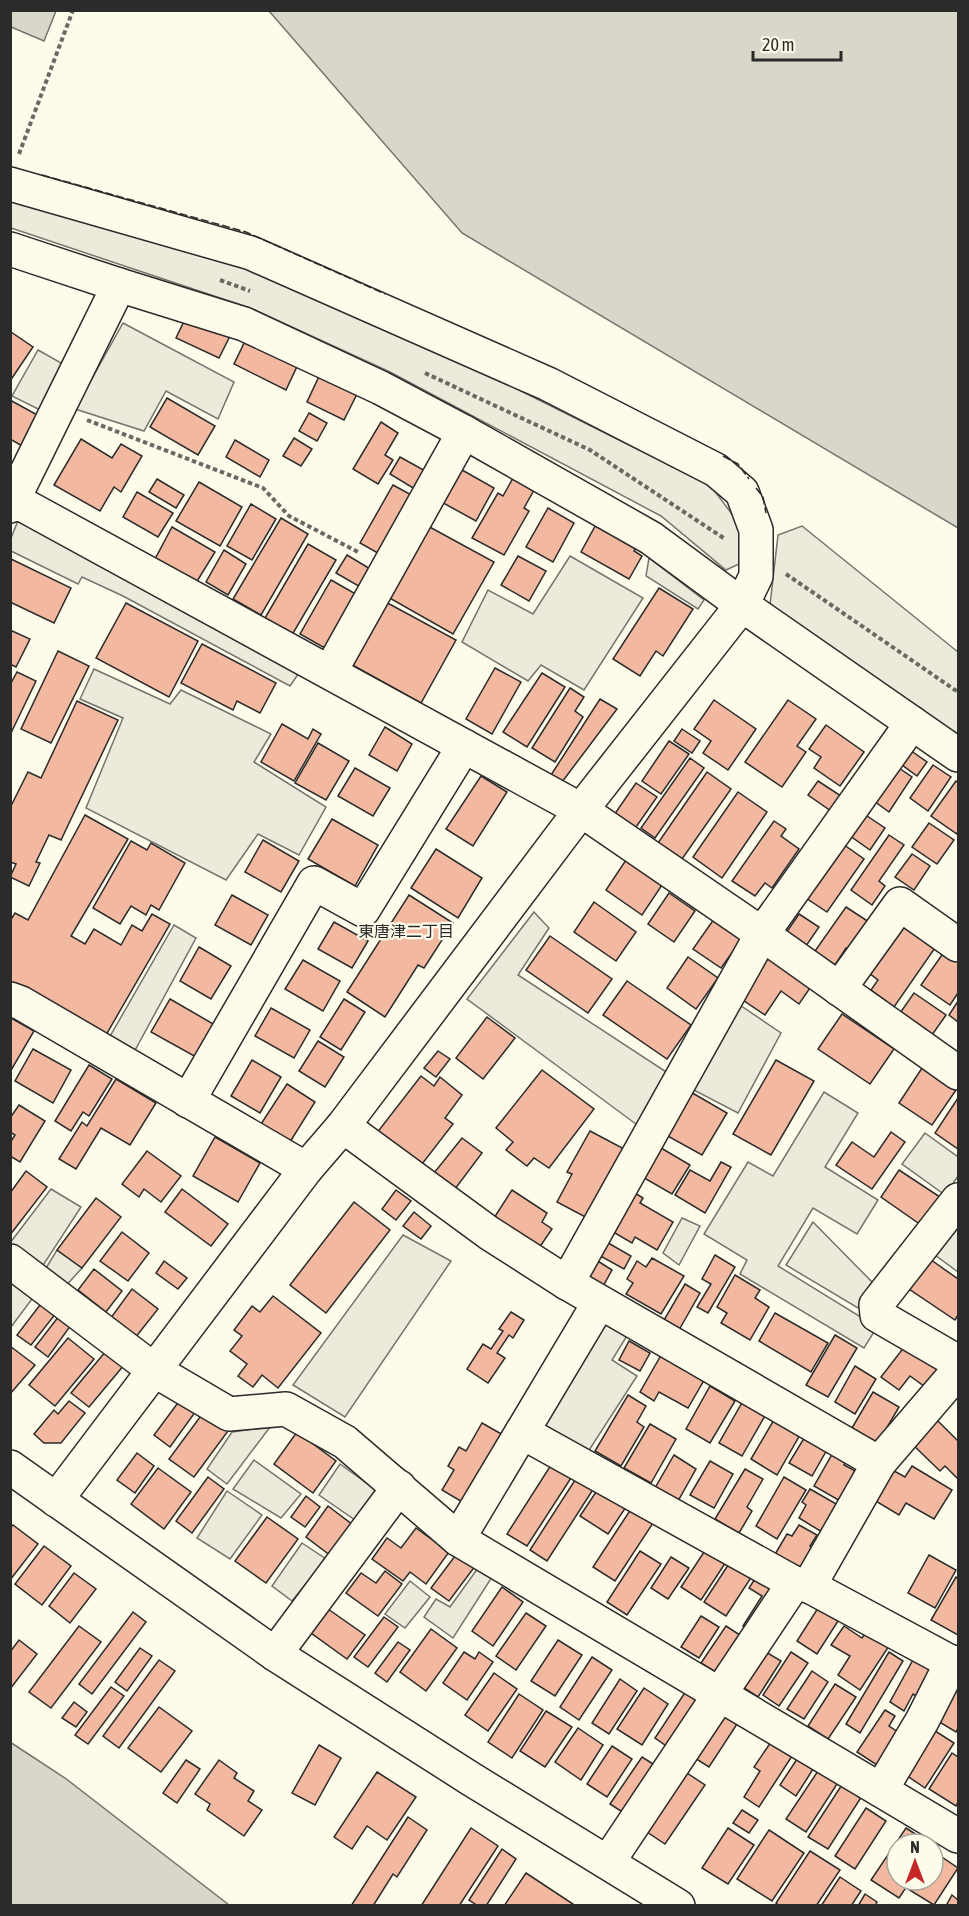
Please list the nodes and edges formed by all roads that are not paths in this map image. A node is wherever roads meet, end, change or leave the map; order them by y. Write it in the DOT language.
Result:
graph roads {
  1 [pos="15,170"];
  2 [pos="10,249"];
  3 [pos="119,285"];
  4 [pos="464,432"];
  5 [pos="15,487"];
  6 [pos="742,605"];
  7 [pos="330,672"];
  8 [pos="912,723"];
  9 [pos="464,746"];
  10 [pos="958,755"];
  11 [pos="581,810"];
  12 [pos="762,934"];
  13 [pos="958,945"];
  14 [pos="839,988"];
  15 [pos="10,999"];
  16 [pos="958,1073"];
  17 [pos="188,1101"];
  18 [pos="343,1126"];
  19 [pos="306,1169"];
  20 [pos="958,1200"];
  21 [pos="10,1261"];
  22 [pos="567,1283"];
  23 [pos="599,1303"];
  24 [pos="958,1362"];
  25 [pos="154,1370"];
  26 [pos="958,1371"];
  27 [pos="522,1432"];
  28 [pos="879,1463"];
  29 [pos="10,1467"];
  30 [pos="399,1487"];
  31 [pos="56,1500"];
  32 [pos="458,1539"];
  33 [pos="802,1584"];
  34 [pos="275,1654"];
  35 [pos="955,1664"];
  36 [pos="720,1694"];
  37 [pos="881,1790"];
  38 [pos="958,1836"];
  39 [pos="608,1862"];
  40 [pos="678,1905"];
  1 -- 6 [label="street"];
  2 -- 3 [label="street"];
  3 -- 4 [label="street"];
  3 -- 5 [label="street"];
  4 -- 6 [label="street"];
  4 -- 7 [label="street"];
  5 -- 7 [label="street"];
  6 -- 8 [label="street"];
  6 -- 11 [label="street"];
  7 -- 9 [label="street"];
  8 -- 10 [label="street"];
  8 -- 12 [label="street"];
  9 -- 11 [label="street"];
  9 -- 17 [label="street"];
  11 -- 12 [label="street"];
  11 -- 18 [label="street"];
  12 -- 14 [label="street"];
  12 -- 22 [label="street"];
  13 -- 14 [label="street"];
  14 -- 16 [label="street"];
  15 -- 17 [label="street"];
  17 -- 19 [label="street"];
  18 -- 19 [label="street"];
  18 -- 22 [label="street"];
  19 -- 25 [label="street"];
  20 -- 24 [label="street"];
  21 -- 25 [label="street"];
  22 -- 23 [label="street"];
  23 -- 27 [label="street"];
  23 -- 28 [label="street"];
  25 -- 30 [label="street"];
  25 -- 31 [label="street"];
  26 -- 28 [label="street"];
  27 -- 32 [label="street"];
  27 -- 33 [label="street"];
  28 -- 33 [label="street"];
  29 -- 31 [label="street"];
  30 -- 32 [label="street"];
  30 -- 34 [label="street"];
  31 -- 34 [label="street"];
  32 -- 36 [label="street"];
  33 -- 35 [label="street"];
  33 -- 36 [label="street"];
  34 -- 39 [label="street"];
  35 -- 37 [label="street"];
  36 -- 37 [label="street"];
  36 -- 39 [label="street"];
  37 -- 38 [label="street"];
  39 -- 40 [label="street"];
}
